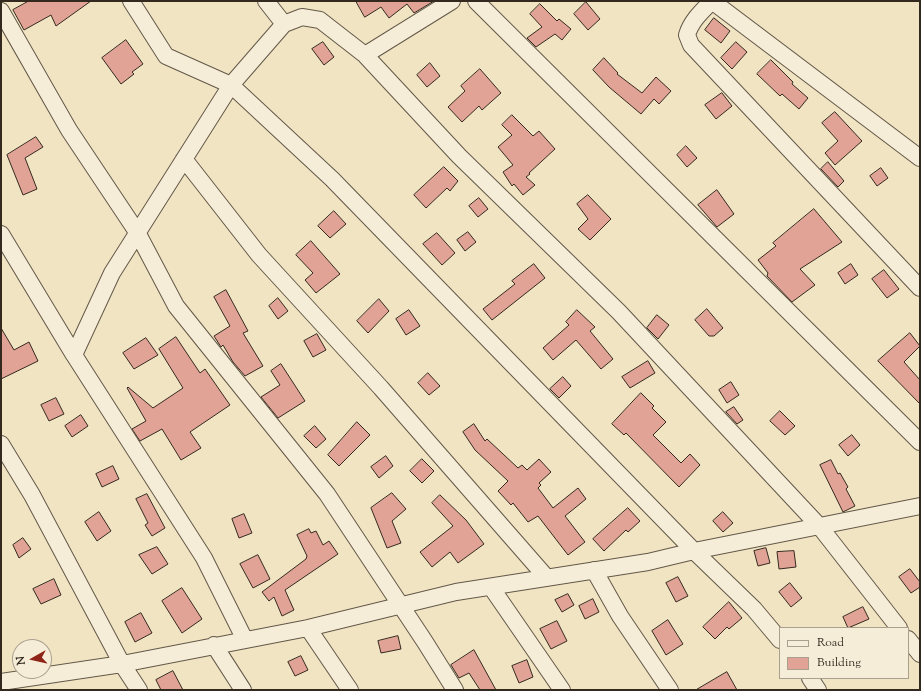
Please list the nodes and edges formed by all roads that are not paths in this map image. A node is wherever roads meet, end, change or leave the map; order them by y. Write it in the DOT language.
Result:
graph roads {
  1 [pos="131,1"];
  2 [pos="266,1"];
  3 [pos="452,1"];
  4 [pos="476,1"];
  5 [pos="712,1"];
  6 [pos="1,11"];
  7 [pos="284,24"];
  8 [pos="365,55"];
  9 [pos="231,85"];
  10 [pos="184,158"];
  11 [pos="920,158"];
  12 [pos="137,232"];
  13 [pos="1,234"];
  14 [pos="920,288"];
  15 [pos="74,355"];
  16 [pos="920,442"];
  17 [pos="1,444"];
  18 [pos="920,506"];
  19 [pos="820,526"];
  20 [pos="694,551"];
  21 [pos="594,570"];
  22 [pos="547,578"];
  23 [pos="491,587"];
  24 [pos="400,606"];
  25 [pos="898,627"];
  26 [pos="308,628"];
  27 [pos="779,639"];
  28 [pos="245,640"];
  29 [pos="909,640"];
  30 [pos="214,645"];
  31 [pos="920,654"];
  32 [pos="122,664"];
  33 [pos="811,679"];
  34 [pos="1,681"];
  35 [pos="33,683"];
  36 [pos="139,690"];
  37 [pos="243,690"];
  38 [pos="350,690"];
  39 [pos="455,690"];
  40 [pos="562,690"];
  41 [pos="670,690"];
  42 [pos="818,690"];
  1 -- 9 [label="street"];
  2 -- 7 [label="street"];
  3 -- 8 [label="street"];
  4 -- 16 [label="street"];
  5 -- 11 [label="street"];
  5 -- 14 [label="street"];
  6 -- 12 [label="street"];
  7 -- 8 [label="street"];
  7 -- 9 [label="street"];
  8 -- 19 [label="street"];
  9 -- 10 [label="street"];
  9 -- 20 [label="street"];
  10 -- 12 [label="street"];
  10 -- 22 [label="street"];
  12 -- 15 [label="street"];
  12 -- 24 [label="street"];
  13 -- 15 [label="street"];
  15 -- 28 [label="street"];
  17 -- 32 [label="street"];
  18 -- 19 [label="street"];
  19 -- 20 [label="street"];
  19 -- 25 [label="street"];
  20 -- 21 [label="street"];
  20 -- 27 [label="street"];
  21 -- 22 [label="street"];
  21 -- 41 [label="street"];
  22 -- 23 [label="street"];
  23 -- 24 [label="street"];
  23 -- 40 [label="street"];
  24 -- 26 [label="street"];
  24 -- 39 [label="street"];
  26 -- 28 [label="street"];
  26 -- 38 [label="street"];
  28 -- 30 [label="street"];
  29 -- 31 [label="street"];
  30 -- 32 [label="street"];
  30 -- 37 [label="street"];
  32 -- 35 [label="street"];
  32 -- 36 [label="street"];
  33 -- 42 [label="street"];
  34 -- 35 [label="street"];
}
